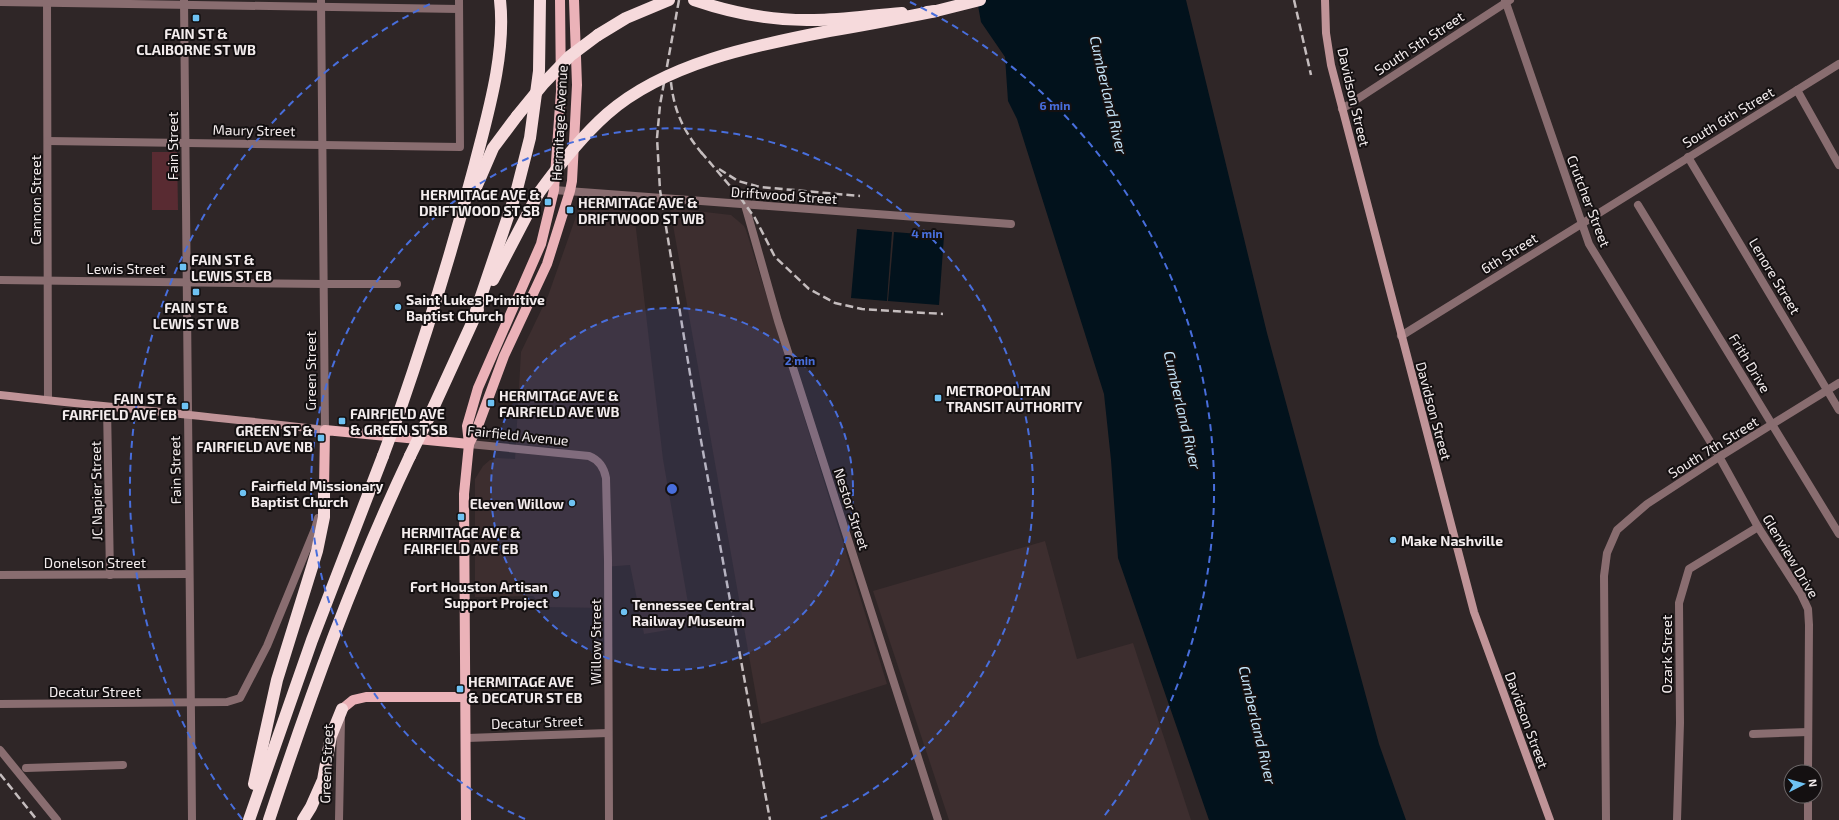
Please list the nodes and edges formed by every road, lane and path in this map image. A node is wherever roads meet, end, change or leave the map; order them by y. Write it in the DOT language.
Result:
graph roads {
  1 [pos="459,0"];
  2 [pos="500,0"];
  3 [pos="540,0"];
  4 [pos="560,0"];
  5 [pos="574,0"];
  6 [pos="694,0"];
  7 [pos="980,0"];
  8 [pos="1325,0"];
  9 [pos="47,1"];
  10 [pos="1507,1"];
  11 [pos="0,2"];
  12 [pos="184,2"];
  13 [pos="663,2"];
  14 [pos="321,4"];
  15 [pos="459,9"];
  16 [pos="936,11"];
  17 [pos="1839,64"];
  18 [pos="1797,90"];
  19 [pos="1342,109"];
  20 [pos="48,141"];
  21 [pos="185,142"];
  22 [pos="322,144"];
  23 [pos="1688,157"];
  24 [pos="1839,165"];
  25 [pos="554,190"];
  26 [pos="570,191"];
  27 [pos="1630,192"];
  28 [pos="745,205"];
  29 [pos="1638,205"];
  30 [pos="1011,224"];
  31 [pos="1581,224"];
  32 [pos="454,241"];
  33 [pos="0,280"];
  34 [pos="48,280"];
  35 [pos="186,281"];
  36 [pos="324,284"];
  37 [pos="397,284"];
  38 [pos="474,317"];
  39 [pos="1401,336"];
  40 [pos="1839,383"];
  41 [pos="1827,390"];
  42 [pos="0,395"];
  43 [pos="48,400"];
  44 [pos="108,407"];
  45 [pos="1839,410"];
  46 [pos="187,414"];
  47 [pos="1772,425"];
  48 [pos="325,430"];
  49 [pos="469,444"];
  50 [pos="1719,457"];
  51 [pos="602,465"];
  52 [pos="324,490"];
  53 [pos="1758,528"];
  54 [pos="1839,534"];
  55 [pos="189,574"];
  56 [pos="110,575"];
  57 [pos="0,576"];
  58 [pos="467,697"];
  59 [pos="191,703"];
  60 [pos="0,704"];
  61 [pos="342,709"];
  62 [pos="1808,732"];
  63 [pos="608,733"];
  64 [pos="1753,734"];
  65 [pos="467,738"];
  66 [pos="0,750"];
  67 [pos="1808,764"];
  68 [pos="123,765"];
  69 [pos="26,768"];
  70 [pos="1808,804"];
  71 [pos="57,820"];
  72 [pos="192,820"];
  73 [pos="248,820"];
  74 [pos="269,820"];
  75 [pos="303,820"];
  76 [pos="339,820"];
  77 [pos="466,820"];
  78 [pos="608,820"];
  79 [pos="938,820"];
  80 [pos="1550,820"];
  81 [pos="1606,820"];
  82 [pos="1677,820"];
  83 [pos="1808,820"];
  1 -- 15 [label="street"];
  2 -- 32 [label="highway"];
  3 -- 38 [label="highway"];
  4 -- 25 [label="main road, Hermitage Avenue"];
  5 -- 26 [label="main road, Hermitage Avenue"];
  6 -- 16 [label="highway, bridge"];
  7 -- 16 [label="highway"];
  8 -- 19 [label="street, Davidson Street"];
  9 -- 11 [label="street"];
  9 -- 12 [label="street"];
  9 -- 20 [label="street, Cannon Street"];
  10 -- 19 [label="street, South 5th Street"];
  10 -- 31 [label="street, Crutcher Street"];
  12 -- 14 [label="street"];
  12 -- 21 [label="street, Fain Street"];
  13 -- 32 [label="highway, bridge"];
  14 -- 15 [label="street"];
  14 -- 22 [label="street, Green Street"];
  15 -- 22 [label="street, Maury Street"];
  16 -- 38 [label="highway, bridge"];
  17 -- 18 [label="street, South 6th Street"];
  18 -- 23 [label="street, South 6th Street"];
  18 -- 24 [label="street"];
  19 -- 39 [label="street, Davidson Street"];
  20 -- 21 [label="street, Maury Street"];
  20 -- 34 [label="street, Cannon Street"];
  21 -- 22 [label="street, Maury Street"];
  21 -- 35 [label="street, Fain Street"];
  22 -- 36 [label="street, Green Street"];
  23 -- 27 [label="street, South 6th Street"];
  23 -- 41 [label="street, Lenore Street"];
  25 -- 26 [label="street, Driftwood Street"];
  25 -- 49 [label="main road, Hermitage Avenue"];
  26 -- 28 [label="street, Driftwood Street"];
  26 -- 49 [label="main road, Hermitage Avenue"];
  27 -- 31 [label="street, 6th Street"];
  28 -- 30 [label="street, Driftwood Street"];
  28 -- 79 [label="street, Nestor Street"];
  29 -- 47 [label="street, Frith Drive"];
  31 -- 39 [label="street, 6th Street"];
  31 -- 50 [label="street, Crutcher Street"];
  32 -- 73 [label="highway, bridge"];
  33 -- 34 [label="street, Lewis Street"];
  34 -- 35 [label="street, Lewis Street"];
  34 -- 43 [label="street, Cannon Street"];
  35 -- 36 [label="street, Lewis Street"];
  35 -- 46 [label="street, Fain Street"];
  36 -- 37 [label="street, Lewis Street"];
  36 -- 48 [label="street, Green Street"];
  38 -- 74 [label="highway, bridge"];
  39 -- 80 [label="street, Davidson Street"];
  40 -- 41 [label="street, South 7th Street"];
  41 -- 45 [label="street, Lenore Street"];
  41 -- 47 [label="street, South 7th Street"];
  42 -- 43 [label="street, Fairfield Avenue"];
  43 -- 44 [label="street, Fairfield Avenue"];
  44 -- 46 [label="street, Fairfield Avenue"];
  44 -- 56 [label="street, JC Napier Street"];
  46 -- 48 [label="street, Fairfield Avenue"];
  46 -- 55 [label="street, Fain Street"];
  47 -- 50 [label="street, South 7th Street"];
  47 -- 54 [label="street, Frith Drive"];
  48 -- 49 [label="main road, Fairfield Avenue"];
  48 -- 52 [label="main road, Green Street"];
  49 -- 51 [label="street, Fairfield Avenue"];
  49 -- 58 [label="main road, Hermitage Avenue"];
  50 -- 53 [label="street, Glenview Drive"];
  50 -- 81 [label="street, South 7th Street"];
  51 -- 63 [label="street, Willow Street"];
  52 -- 59 [label="street, Green Street"];
  52 -- 73 [label="highway"];
  53 -- 62 [label="street, Glenview Drive"];
  53 -- 82 [label="street, Ozark Street"];
  55 -- 56 [label="street, Donelson Street"];
  55 -- 59 [label="street, Fain Street"];
  56 -- 57 [label="street, Donelson Street"];
  58 -- 61 [label="main road"];
  58 -- 65 [label="main road, Hermitage Avenue"];
  59 -- 60 [label="street, Decatur Street"];
  59 -- 72 [label="street, Fain Street"];
  61 -- 75 [label="highway"];
  61 -- 76 [label="street, Green Street"];
  62 -- 64 [label="street"];
  62 -- 67 [label="street, Glenview Drive"];
  63 -- 65 [label="street, Decatur Street"];
  63 -- 78 [label="street, Willow Street"];
  65 -- 77 [label="main road, Hermitage Avenue"];
  66 -- 71 [label="street"];
  68 -- 69 [label="street"];
  70 -- 83 [label="street"];
}
